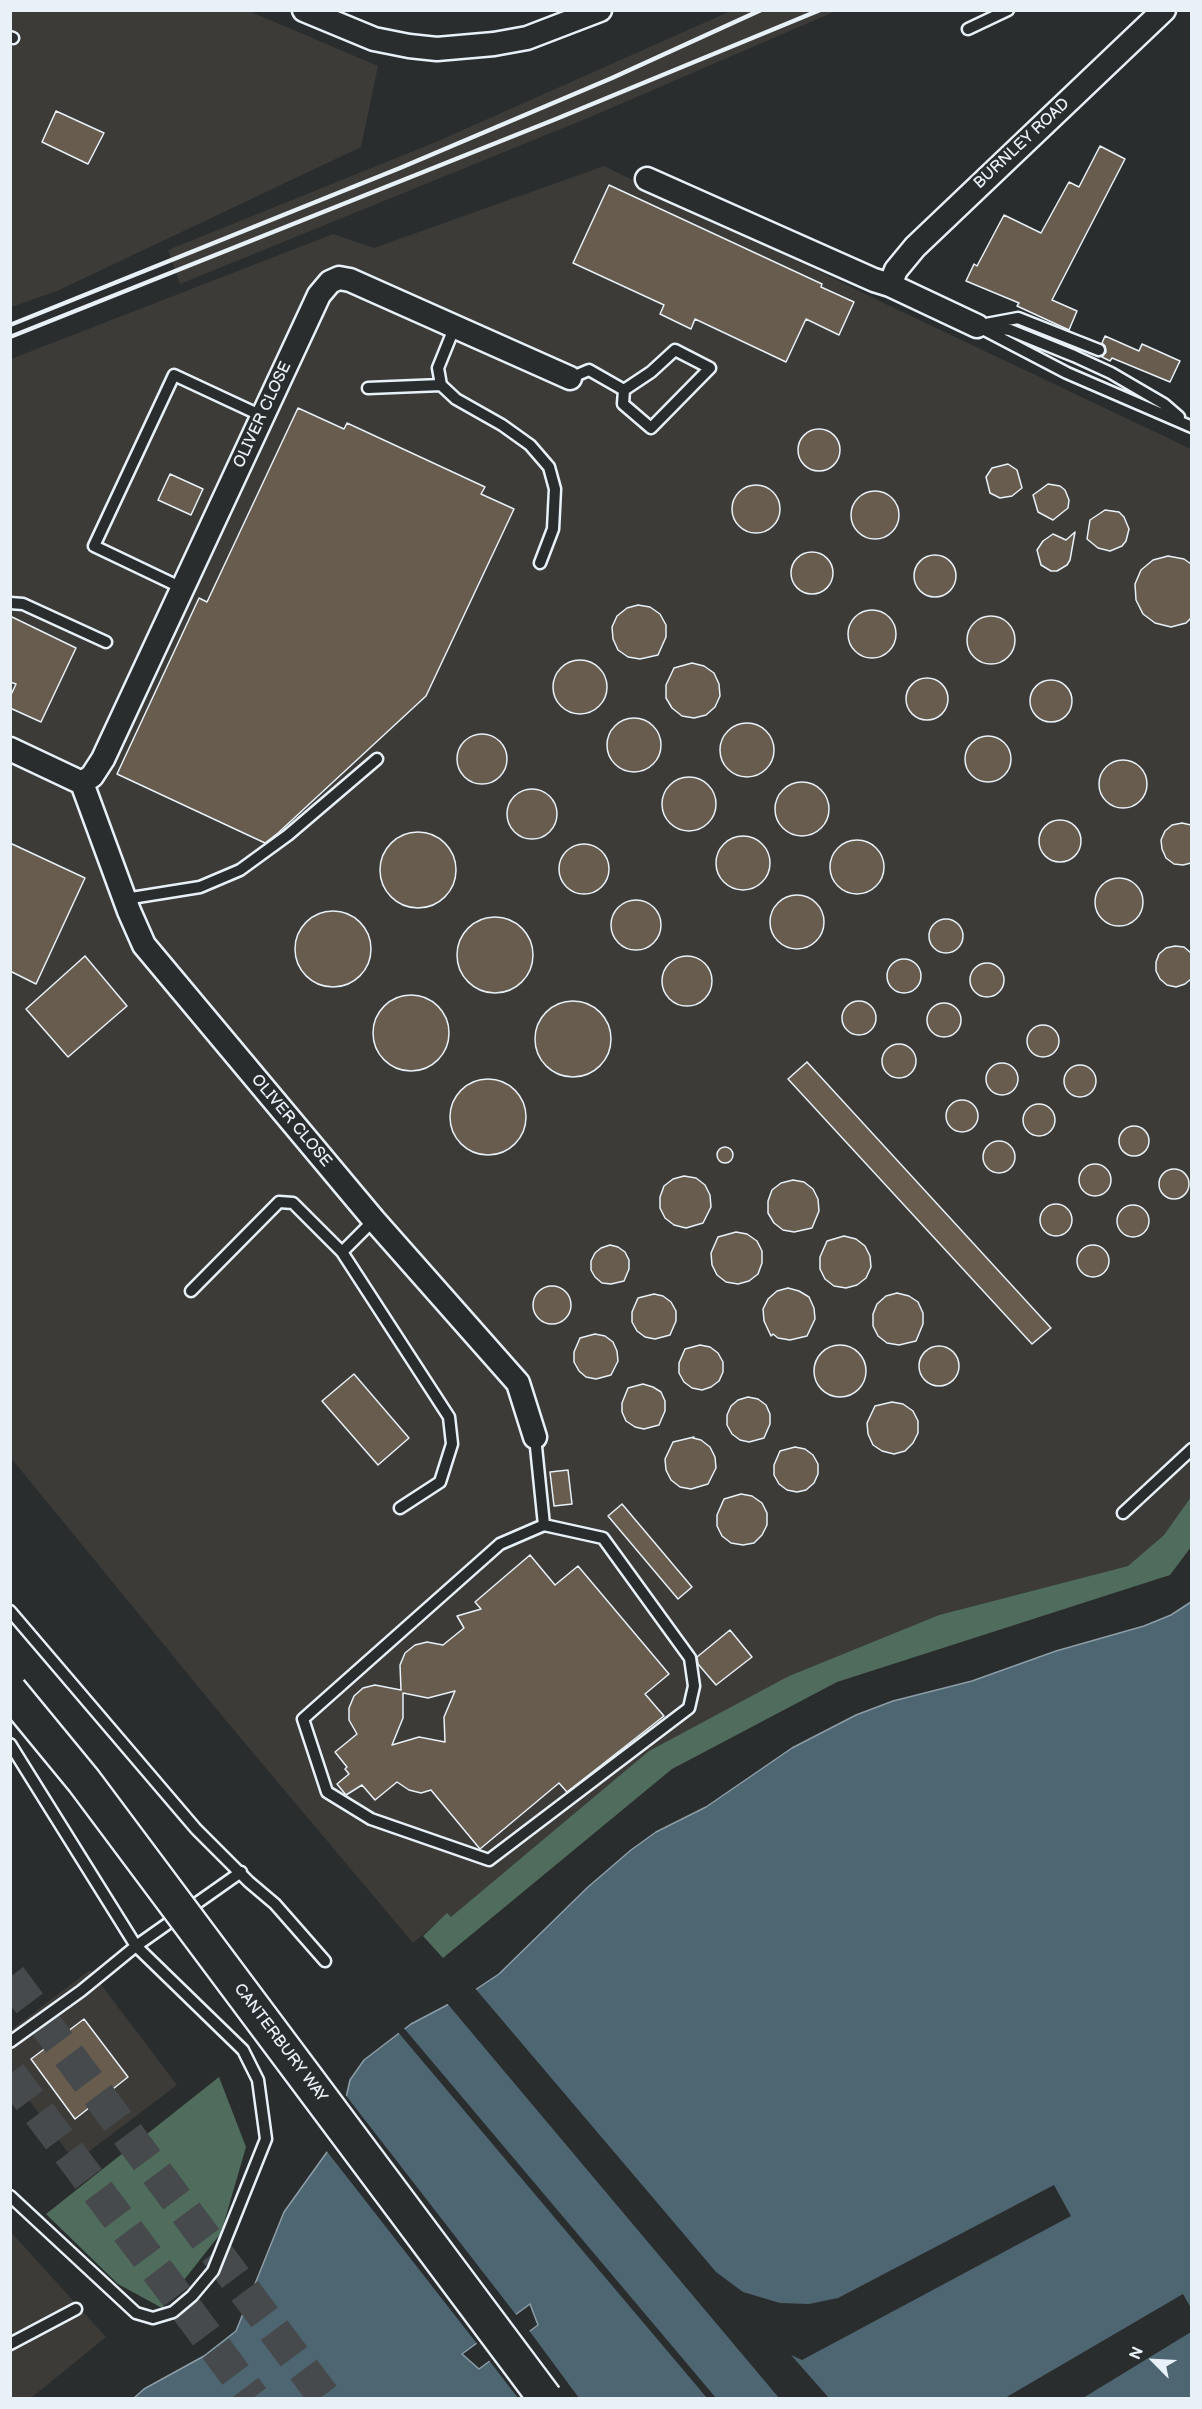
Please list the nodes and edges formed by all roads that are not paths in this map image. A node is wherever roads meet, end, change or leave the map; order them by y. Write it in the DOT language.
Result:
graph roads {
  1 [pos="304,10"];
  2 [pos="600,10"];
  3 [pos="1008,10"];
  4 [pos="1164,10"];
  5 [pos="968,29"];
  6 [pos="647,179"];
  7 [pos="890,285"];
  8 [pos="455,326"];
  9 [pos="977,326"];
  10 [pos="1099,350"];
  11 [pos="570,378"];
  12 [pos="441,385"];
  13 [pos="368,388"];
  14 [pos="624,390"];
  15 [pos="262,416"];
  16 [pos="1190,426"];
  17 [pos="540,562"];
  18 [pos="182,588"];
  19 [pos="10,603"];
  20 [pos="106,642"];
  21 [pos="10,749"];
  22 [pos="377,759"];
  23 [pos="82,783"];
  24 [pos="124,899"];
  25 [pos="374,1220"];
  26 [pos="342,1252"];
  27 [pos="191,1291"];
  28 [pos="535,1437"];
  29 [pos="1191,1449"];
  30 [pos="400,1508"];
  31 [pos="1124,1513"];
  32 [pos="544,1525"];
  33 [pos="10,1611"];
  34 [pos="10,1691"];
  35 [pos="10,1744"];
  36 [pos="241,1872"];
  37 [pos="135,1946"];
  38 [pos="325,1961"];
  39 [pos="10,2042"];
  40 [pos="10,2196"];
  41 [pos="76,2309"];
  42 [pos="10,2344"];
  43 [pos="545,2398"];
  1 -- 2 [label="street"];
  3 -- 5 [label="lane"];
  4 -- 7 [label="street, BURNLEY ROAD"];
  6 -- 7 [label="street"];
  7 -- 9 [label="street"];
  8 -- 11 [label="street, OLIVER CLOSE"];
  8 -- 12 [label="lane"];
  8 -- 15 [label="street, OLIVER CLOSE"];
  9 -- 10 [label="lane"];
  9 -- 16 [label="lane"];
  9 -- 16 [label="lane"];
  11 -- 14 [label="lane"];
  12 -- 13 [label="lane"];
  12 -- 17 [label="lane"];
  14 -- 14 [label="lane"];
  15 -- 18 [label="street, OLIVER CLOSE"];
  15 -- 18 [label="lane"];
  18 -- 23 [label="street, OLIVER CLOSE"];
  19 -- 20 [label="lane"];
  21 -- 23 [label="street"];
  22 -- 24 [label="lane"];
  23 -- 24 [label="street, OLIVER CLOSE"];
  24 -- 25 [label="street, OLIVER CLOSE"];
  25 -- 26 [label="lane"];
  25 -- 28 [label="street, OLIVER CLOSE"];
  26 -- 27 [label="lane"];
  26 -- 30 [label="lane"];
  28 -- 32 [label="lane"];
  29 -- 31 [label="lane"];
  32 -- 32 [label="lane"];
  33 -- 36 [label="lane"];
  34 -- 43 [label="highway, CANTERBURY WAY, bridge"];
  35 -- 37 [label="lane"];
  36 -- 37 [label="lane"];
  36 -- 38 [label="lane"];
  37 -- 39 [label="lane"];
  37 -- 40 [label="lane"];
  41 -- 42 [label="lane"];
}
